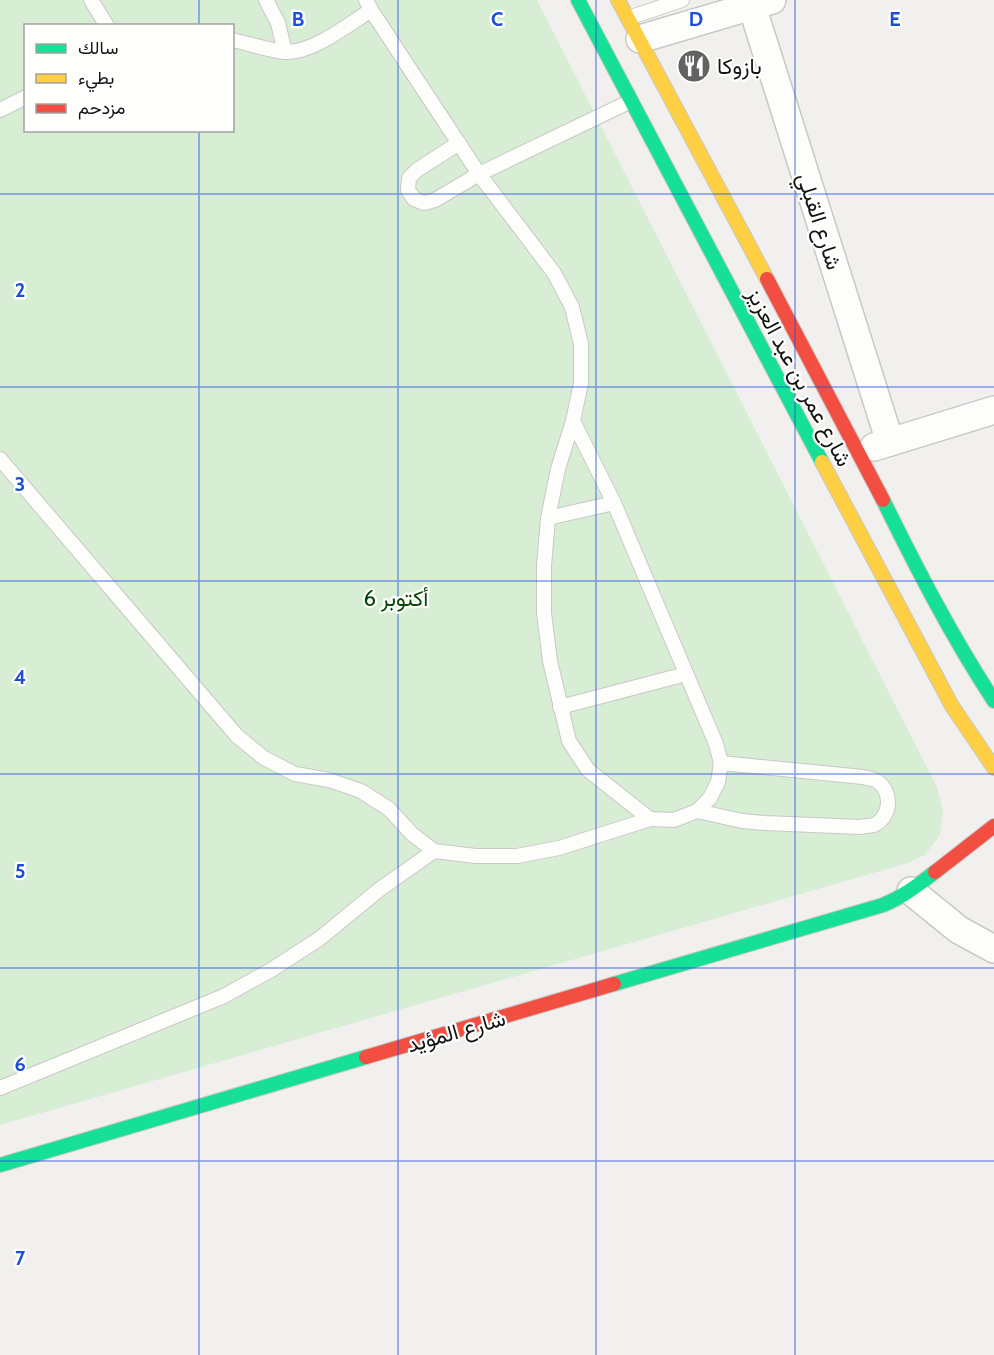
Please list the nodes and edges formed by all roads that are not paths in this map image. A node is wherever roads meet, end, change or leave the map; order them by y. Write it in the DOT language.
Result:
graph roads {
  1 [pos="91,0"];
  2 [pos="266,0"];
  3 [pos="578,0"];
  4 [pos="618,0"];
  5 [pos="681,0"];
  6 [pos="758,2"];
  7 [pos="368,5"];
  8 [pos="106,24"];
  9 [pos="634,29"];
  10 [pos="234,40"];
  11 [pos="285,52"];
  12 [pos="24,98"];
  13 [pos="631,101"];
  14 [pos="0,110"];
  15 [pos="459,143"];
  16 [pos="479,174"];
  17 [pos="994,410"];
  18 [pos="573,421"];
  19 [pos="890,442"];
  20 [pos="859,452"];
  21 [pos="0,459"];
  22 [pos="614,503"];
  23 [pos="548,518"];
  24 [pos="686,674"];
  25 [pos="994,701"];
  26 [pos="560,707"];
  27 [pos="721,763"];
  28 [pos="994,768"];
  29 [pos="697,811"];
  30 [pos="650,819"];
  31 [pos="994,826"];
  32 [pos="434,851"];
  33 [pos="911,891"];
  34 [pos="994,949"];
  35 [pos="0,1088"];
  36 [pos="0,1165"];
  1 -- 8 [label="lane"];
  2 -- 11 [label="lane"];
  3 -- 13 [label="main road, شارع عمر بن عبد العزيز"];
  4 -- 9 [label="main road, شارع عمر بن عبد العزيز"];
  5 -- 9 [label="lane"];
  6 -- 9 [label="street"];
  6 -- 19 [label="street, شارع القبلي"];
  7 -- 11 [label="lane"];
  7 -- 15 [label="lane"];
  9 -- 20 [label="main road, شارع عمر بن عبد العزيز"];
  10 -- 11 [label="lane"];
  12 -- 14 [label="lane"];
  13 -- 16 [label="lane"];
  13 -- 28 [label="main road, شارع عمر بن عبد العزيز"];
  15 -- 16 [label="lane"];
  15 -- 16 [label="lane"];
  16 -- 18 [label="lane"];
  17 -- 19 [label="street"];
  18 -- 22 [label="lane"];
  18 -- 23 [label="lane"];
  19 -- 20 [label="street"];
  20 -- 25 [label="main road, شارع عمر بن عبد العزيز"];
  21 -- 32 [label="lane"];
  22 -- 23 [label="lane"];
  22 -- 24 [label="lane"];
  23 -- 26 [label="lane"];
  24 -- 26 [label="lane"];
  24 -- 27 [label="lane"];
  26 -- 30 [label="lane"];
  27 -- 29 [label="lane"];
  27 -- 29 [label="lane"];
  29 -- 30 [label="lane"];
  30 -- 32 [label="lane"];
  31 -- 33 [label="main road, شارع المؤيد"];
  32 -- 35 [label="lane"];
  33 -- 34 [label="street"];
  33 -- 36 [label="main road, شارع المؤيد"];
}
